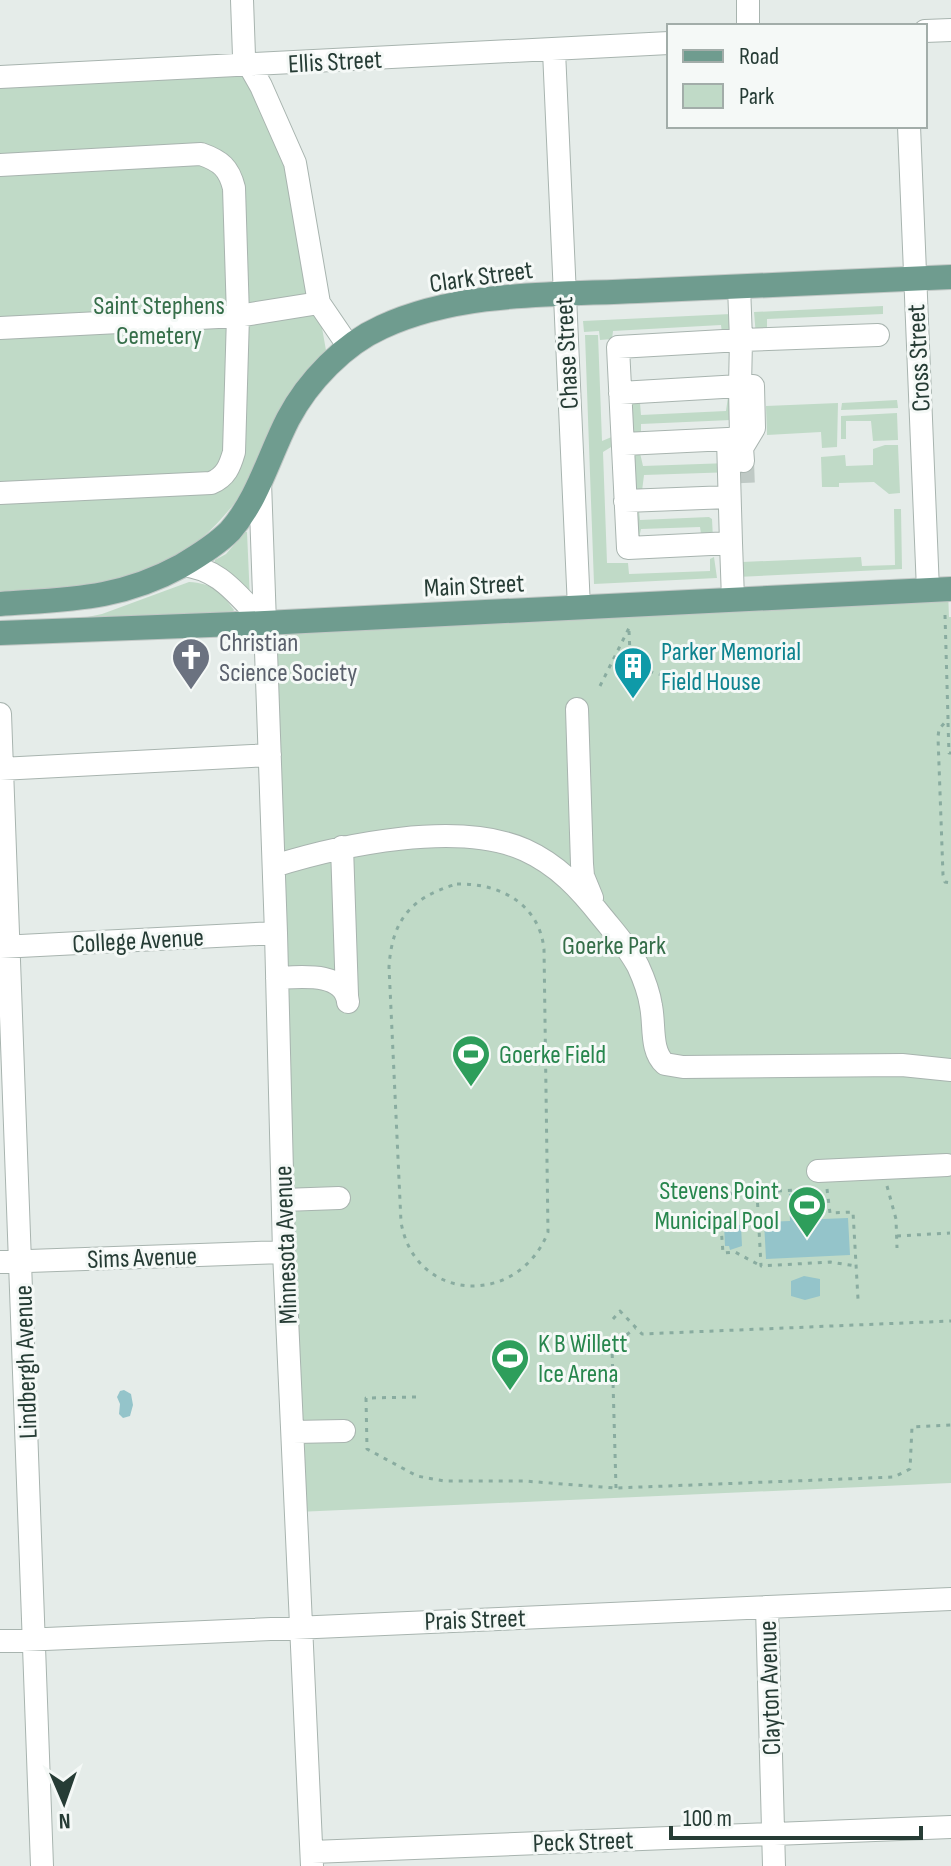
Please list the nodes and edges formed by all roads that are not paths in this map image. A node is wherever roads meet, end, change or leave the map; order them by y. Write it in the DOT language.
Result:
graph roads {
  1 [pos="242,0"];
  2 [pos="748,0"];
  3 [pos="748,24"];
  4 [pos="951,30"];
  5 [pos="927,31"];
  6 [pos="667,43"];
  7 [pos="554,51"];
  8 [pos="248,66"];
  9 [pos="0,77"];
  10 [pos="909,128"];
  11 [pos="0,165"];
  12 [pos="951,277"];
  13 [pos="915,278"];
  14 [pos="739,286"];
  15 [pos="564,294"];
  16 [pos="319,303"];
  17 [pos="238,316"];
  18 [pos="0,328"];
  19 [pos="878,335"];
  20 [pos="741,340"];
  21 [pos="349,347"];
  22 [pos="740,386"];
  23 [pos="620,393"];
  24 [pos="728,439"];
  25 [pos="624,444"];
  26 [pos="743,461"];
  27 [pos="260,482"];
  28 [pos="0,493"];
  29 [pos="734,499"];
  30 [pos="625,501"];
  31 [pos="731,543"];
  32 [pos="181,565"];
  33 [pos="940,589"];
  34 [pos="733,599"];
  35 [pos="0,604"];
  36 [pos="579,608"];
  37 [pos="265,623"];
  38 [pos="0,633"];
  39 [pos="577,709"];
  40 [pos="0,714"];
  41 [pos="270,755"];
  42 [pos="1,769"];
  43 [pos="342,847"];
  44 [pos="274,866"];
  45 [pos="603,918"];
  46 [pos="276,933"];
  47 [pos="5,947"];
  48 [pos="277,978"];
  49 [pos="948,1070"];
  50 [pos="947,1165"];
  51 [pos="818,1171"];
  52 [pos="339,1198"];
  53 [pos="283,1200"];
  54 [pos="284,1252"];
  55 [pos="11,1261"];
  56 [pos="344,1431"];
  57 [pos="293,1432"];
  58 [pos="951,1599"];
  59 [pos="767,1607"];
  60 [pos="301,1626"];
  61 [pos="33,1640"];
  62 [pos="0,1641"];
  63 [pos="951,1827"];
  64 [pos="773,1834"];
  65 [pos="312,1859"];
  66 [pos="42,1866"];
  67 [pos="774,1866"];
  1 -- 8 [label="street"];
  2 -- 3 [label="street"];
  4 -- 5 [label="street"];
  6 -- 7 [label="street, Ellis Street"];
  7 -- 8 [label="street, Ellis Street"];
  7 -- 15 [label="street, Chase Street"];
  8 -- 9 [label="street, Ellis Street"];
  8 -- 16 [label="street"];
  10 -- 13 [label="street, Cross Street"];
  11 -- 17 [label="street"];
  12 -- 13 [label="main road, Clark Street"];
  13 -- 14 [label="main road, Clark Street"];
  13 -- 33 [label="street, Cross Street"];
  14 -- 15 [label="main road, Clark Street"];
  14 -- 20 [label="street"];
  15 -- 21 [label="main road, Clark Street"];
  15 -- 36 [label="street, Chase Street"];
  16 -- 17 [label="street"];
  16 -- 21 [label="street"];
  17 -- 18 [label="street"];
  17 -- 28 [label="street"];
  19 -- 20 [label="street"];
  20 -- 22 [label="street"];
  20 -- 23 [label="street"];
  21 -- 27 [label="main road, Clark Street"];
  22 -- 23 [label="street"];
  22 -- 24 [label="street"];
  22 -- 26 [label="street"];
  23 -- 25 [label="street"];
  24 -- 25 [label="street"];
  24 -- 29 [label="street"];
  25 -- 30 [label="street"];
  27 -- 32 [label="main road, Clark Street"];
  27 -- 37 [label="street, Minnesota Avenue"];
  29 -- 30 [label="street"];
  29 -- 31 [label="street"];
  30 -- 31 [label="street"];
  31 -- 34 [label="street"];
  32 -- 35 [label="main road, Clark Street"];
  32 -- 37 [label="street"];
  33 -- 34 [label="main road, Main Street"];
  34 -- 36 [label="main road, Main Street"];
  36 -- 37 [label="main road, Main Street"];
  37 -- 38 [label="main road, Main Street"];
  37 -- 41 [label="street, Minnesota Avenue"];
  39 -- 45 [label="street"];
  40 -- 42 [label="street, Lindbergh Avenue"];
  41 -- 42 [label="street"];
  41 -- 44 [label="street, Minnesota Avenue"];
  42 -- 47 [label="street, Lindbergh Avenue"];
  43 -- 44 [label="street"];
  43 -- 45 [label="street"];
  43 -- 48 [label="street"];
  44 -- 46 [label="street, Minnesota Avenue"];
  45 -- 49 [label="street"];
  46 -- 47 [label="street, College Avenue"];
  46 -- 48 [label="street, Minnesota Avenue"];
  47 -- 55 [label="street, Lindbergh Avenue"];
  48 -- 53 [label="street, Minnesota Avenue"];
  50 -- 51 [label="street"];
  52 -- 53 [label="street"];
  53 -- 54 [label="street, Minnesota Avenue"];
  54 -- 55 [label="street, Sims Avenue"];
  54 -- 57 [label="street, Minnesota Avenue"];
  55 -- 61 [label="street, Lindbergh Avenue"];
  56 -- 57 [label="street"];
  57 -- 60 [label="street, Minnesota Avenue"];
  58 -- 59 [label="street, Prais Street"];
  59 -- 60 [label="street, Prais Street"];
  59 -- 64 [label="street, Clayton Avenue"];
  60 -- 61 [label="street, Prais Street"];
  60 -- 65 [label="street, Minnesota Avenue"];
  61 -- 62 [label="street, Prais Street"];
  61 -- 66 [label="street, Lindbergh Avenue"];
  63 -- 64 [label="street, Peck Street"];
  64 -- 65 [label="street, Peck Street"];
  64 -- 67 [label="street, Clayton Avenue"];
}
